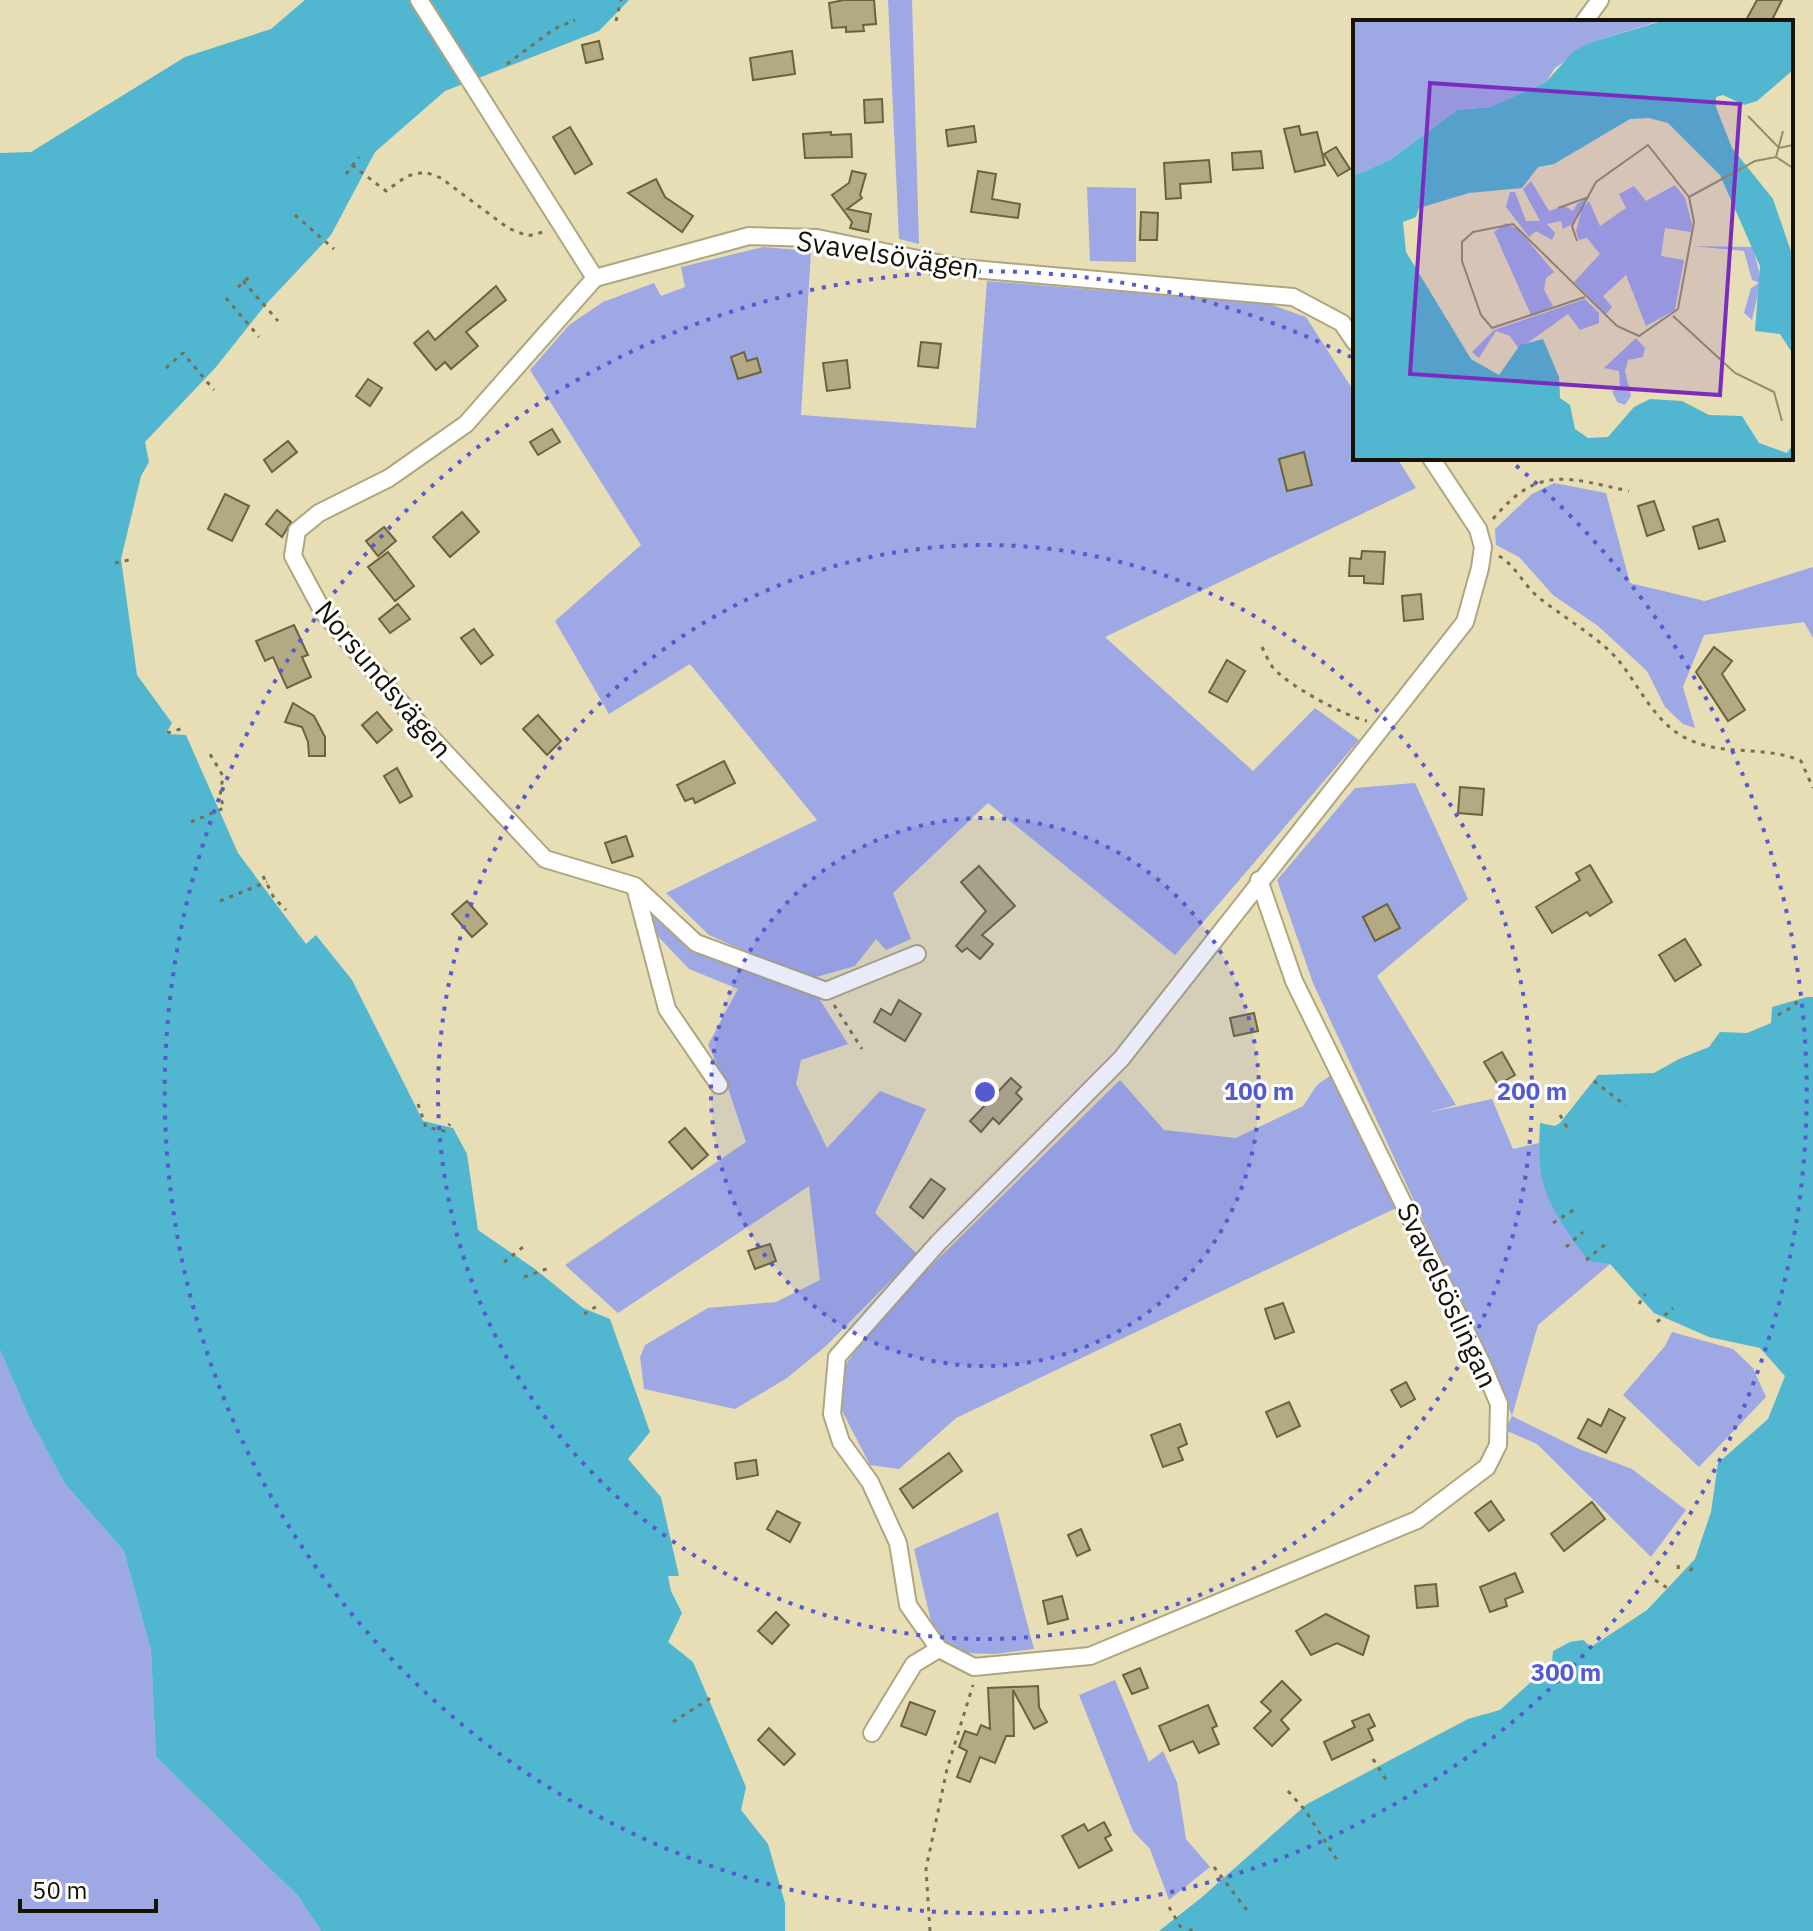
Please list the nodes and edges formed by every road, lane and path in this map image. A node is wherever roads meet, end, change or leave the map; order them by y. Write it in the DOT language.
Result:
graph roads {
  1 [pos="419,0"];
  2 [pos="621,0"];
  3 [pos="1600,0"];
  4 [pos="575,20"];
  5 [pos="1585,20"];
  6 [pos="616,21"];
  7 [pos="507,64"];
  8 [pos="359,157"];
  9 [pos="352,165"];
  10 [pos="346,174"];
  11 [pos="295,215"];
  12 [pos="560,224"];
  13 [pos="334,249"];
  14 [pos="249,277"];
  15 [pos="595,278"];
  16 [pos="243,281"];
  17 [pos="238,287"];
  18 [pos="226,298"];
  19 [pos="1348,318"];
  20 [pos="278,321"];
  21 [pos="259,337"];
  22 [pos="166,368"];
  23 [pos="214,390"];
  24 [pos="1432,460"];
  25 [pos="1629,491"];
  26 [pos="1478,529"];
  27 [pos="1483,547"];
  28 [pos="129,560"];
  29 [pos="115,563"];
  30 [pos="1262,647"];
  31 [pos="184,728"];
  32 [pos="1382,728"];
  33 [pos="167,733"];
  34 [pos="207,749"];
  35 [pos="1813,788"];
  36 [pos="191,822"];
  37 [pos="263,876"];
  38 [pos="1259,880"];
  39 [pos="267,882"];
  40 [pos="635,886"];
  41 [pos="220,901"];
  42 [pos="286,910"];
  43 [pos="917,954"];
  44 [pos="826,991"];
  45 [pos="1798,1000"];
  46 [pos="1778,1015"];
  47 [pos="862,1049"];
  48 [pos="1594,1081"];
  49 [pos="719,1085"];
  50 [pos="418,1104"];
  51 [pos="1626,1106"];
  52 [pos="1560,1115"];
  53 [pos="450,1124"];
  54 [pos="1568,1129"];
  55 [pos="1575,1209"];
  56 [pos="1553,1223"];
  57 [pos="1583,1232"];
  58 [pos="1607,1243"];
  59 [pos="523,1247"];
  60 [pos="1566,1247"];
  61 [pos="1586,1260"];
  62 [pos="504,1262"];
  63 [pos="552,1267"];
  64 [pos="524,1277"];
  65 [pos="1645,1294"];
  66 [pos="1639,1304"];
  67 [pos="597,1306"];
  68 [pos="1673,1308"];
  69 [pos="584,1314"];
  70 [pos="1657,1322"];
  71 [pos="1695,1564"];
  72 [pos="1678,1565"];
  73 [pos="1690,1571"];
  74 [pos="1679,1573"];
  75 [pos="1655,1580"];
  76 [pos="1672,1591"];
  77 [pos="939,1649"];
  78 [pos="974,1667"];
  79 [pos="712,1697"];
  80 [pos="673,1722"];
  81 [pos="872,1733"];
  82 [pos="1373,1759"];
  83 [pos="1387,1781"];
  84 [pos="1288,1791"];
  85 [pos="1337,1860"];
  86 [pos="1214,1867"];
  87 [pos="1169,1907"];
  88 [pos="1249,1913"];
  89 [pos="930,1931"];
  90 [pos="1183,1931"];
  1 -- 12 [label="street"];
  2 -- 6 [label="path"];
  3 -- 5 [label="street"];
  4 -- 7 [label="path"];
  8 -- 9 [label="path"];
  9 -- 10 [label="path"];
  9 -- 12 [label="path"];
  11 -- 13 [label="path"];
  12 -- 15 [label="street"];
  14 -- 16 [label="path"];
  15 -- 19 [label="street, Svavelsövägen"];
  15 -- 40 [label="street, Norsundsvägen"];
  16 -- 17 [label="path"];
  16 -- 20 [label="path"];
  18 -- 21 [label="path"];
  22 -- 23 [label="path"];
  24 -- 26 [label="street"];
  25 -- 26 [label="path"];
  26 -- 27 [label="street"];
  27 -- 32 [label="street"];
  27 -- 35 [label="path"];
  28 -- 29 [label="path"];
  30 -- 32 [label="path"];
  31 -- 33 [label="path"];
  32 -- 38 [label="street"];
  34 -- 36 [label="path"];
  37 -- 39 [label="path"];
  38 -- 77 [label="street"];
  38 -- 78 [label="street, Svavelsöslingan"];
  39 -- 41 [label="path"];
  39 -- 42 [label="path"];
  40 -- 44 [label="street, Norsundsvägen"];
  40 -- 49 [label="street"];
  43 -- 44 [label="street"];
  44 -- 47 [label="path"];
  45 -- 46 [label="path"];
  48 -- 51 [label="path"];
  50 -- 53 [label="path"];
  52 -- 54 [label="path"];
  55 -- 56 [label="path"];
  57 -- 60 [label="path"];
  58 -- 61 [label="path"];
  59 -- 62 [label="path"];
  63 -- 64 [label="path"];
  65 -- 66 [label="path"];
  67 -- 69 [label="path"];
  68 -- 70 [label="path"];
  71 -- 73 [label="path"];
  72 -- 74 [label="path"];
  75 -- 76 [label="path"];
  77 -- 78 [label="street"];
  77 -- 81 [label="street"];
  78 -- 89 [label="path"];
  79 -- 80 [label="path"];
  82 -- 83 [label="path"];
  84 -- 85 [label="path"];
  86 -- 88 [label="path"];
  87 -- 90 [label="path"];
}
